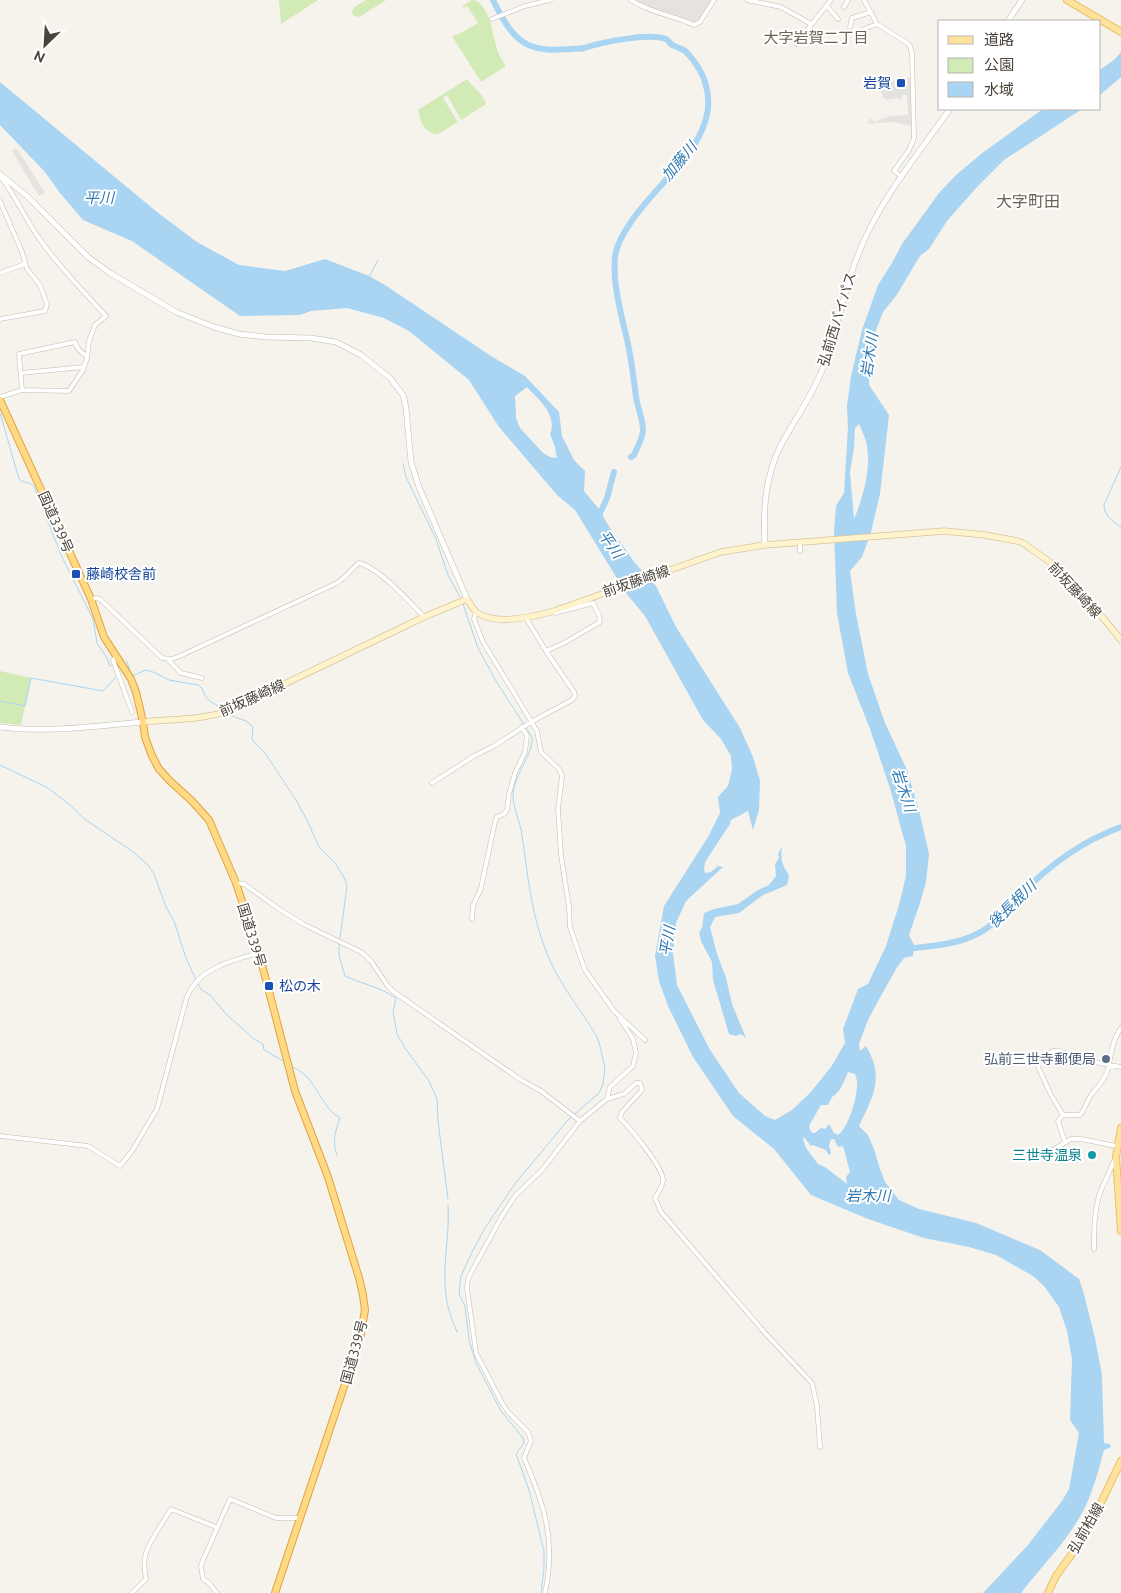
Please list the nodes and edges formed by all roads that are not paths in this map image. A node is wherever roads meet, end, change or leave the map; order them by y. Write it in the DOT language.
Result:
graph roads {
  1 [pos="550,0"];
  2 [pos="631,0"];
  3 [pos="714,0"];
  4 [pos="748,0"];
  5 [pos="848,0"];
  6 [pos="864,0"];
  7 [pos="1022,0"];
  8 [pos="1067,0"];
  9 [pos="829,2"];
  10 [pos="844,7"];
  11 [pos="871,12"];
  12 [pos="492,18"];
  13 [pos="838,20"];
  14 [pos="1009,20"];
  15 [pos="1101,20"];
  16 [pos="1101,20"];
  17 [pos="811,24"];
  18 [pos="877,24"];
  19 [pos="850,26"];
  20 [pos="864,29"];
  21 [pos="1121,32"];
  22 [pos="796,44"];
  23 [pos="949,110"];
  24 [pos="0,175"];
  25 [pos="902,177"];
  26 [pos="0,201"];
  27 [pos="25,264"];
  28 [pos="0,273"];
  29 [pos="0,319"];
  30 [pos="87,356"];
  31 [pos="84,367"];
  32 [pos="21,374"];
  33 [pos="22,390"];
  34 [pos="0,398"];
  35 [pos="800,543"];
  36 [pos="765,544"];
  37 [pos="800,551"];
  38 [pos="91,599"];
  39 [pos="467,599"];
  40 [pos="476,612"];
  41 [pos="550,612"];
  42 [pos="424,617"];
  43 [pos="526,618"];
  44 [pos="1121,640"];
  45 [pos="546,650"];
  46 [pos="116,657"];
  47 [pos="168,660"];
  48 [pos="202,678"];
  49 [pos="132,712"];
  50 [pos="144,722"];
  51 [pos="526,725"];
  52 [pos="0,727"];
  53 [pos="432,783"];
  54 [pos="236,883"];
  55 [pos="472,919"];
  56 [pos="259,953"];
  57 [pos="620,1019"];
  58 [pos="1121,1028"];
  59 [pos="645,1040"];
  60 [pos="1018,1059"];
  61 [pos="1036,1062"];
  62 [pos="1108,1066"];
  63 [pos="1121,1067"];
  64 [pos="607,1099"];
  65 [pos="1063,1115"];
  66 [pos="580,1121"];
  67 [pos="1121,1128"];
  68 [pos="0,1136"];
  69 [pos="1065,1142"];
  70 [pos="1116,1146"];
  71 [pos="1043,1153"];
  72 [pos="1116,1157"];
  73 [pos="1121,1231"];
  74 [pos="1094,1249"];
  75 [pos="820,1447"];
  76 [pos="1121,1461"];
  77 [pos="300,1518"];
  78 [pos="216,1527"];
  79 [pos="132,1593"];
  80 [pos="217,1593"];
  81 [pos="275,1593"];
  82 [pos="545,1593"];
  83 [pos="1048,1593"];
  1 -- 12 [label="street"];
  2 -- 3 [label="street"];
  4 -- 17 [label="street"];
  5 -- 10 [label="street"];
  6 -- 11 [label="street"];
  7 -- 14 [label="street"];
  8 -- 16 [label="main road"];
  9 -- 13 [label="street"];
  9 -- 17 [label="street"];
  11 -- 18 [label="street"];
  11 -- 19 [label="street"];
  15 -- 21 [label="main road"];
  17 -- 22 [label="street"];
  18 -- 20 [label="street"];
  18 -- 25 [label="street"];
  23 -- 25 [label="street, 弘前西バイパス"];
  24 -- 30 [label="street"];
  24 -- 39 [label="street"];
  25 -- 36 [label="street, 弘前西バイパス"];
  26 -- 27 [label="street"];
  27 -- 28 [label="street"];
  27 -- 29 [label="street"];
  30 -- 31 [label="street"];
  30 -- 32 [label="street"];
  31 -- 32 [label="street"];
  31 -- 33 [label="street"];
  32 -- 33 [label="street"];
  33 -- 34 [label="street"];
  34 -- 38 [label="highway, 国道339号"];
  35 -- 36 [label="main road, 前坂藤崎線"];
  35 -- 37 [label="street"];
  35 -- 44 [label="main road, 前坂藤崎線"];
  36 -- 41 [label="main road, 前坂藤崎線"];
  38 -- 46 [label="highway, 国道339号"];
  38 -- 47 [label="street"];
  39 -- 40 [label="main road"];
  39 -- 42 [label="main road, 前坂藤崎線"];
  40 -- 43 [label="main road, 前坂藤崎線"];
  40 -- 51 [label="street"];
  41 -- 43 [label="main road, 前坂藤崎線"];
  41 -- 45 [label="street"];
  42 -- 47 [label="street"];
  42 -- 50 [label="main road, 前坂藤崎線"];
  43 -- 45 [label="street"];
  45 -- 51 [label="street"];
  46 -- 49 [label="street"];
  46 -- 50 [label="highway, 国道339号"];
  47 -- 48 [label="street"];
  50 -- 52 [label="street"];
  50 -- 54 [label="highway, 国道339号"];
  51 -- 53 [label="street"];
  51 -- 55 [label="street"];
  51 -- 57 [label="street"];
  54 -- 56 [label="highway, 国道339号"];
  54 -- 66 [label="street"];
  56 -- 68 [label="street"];
  56 -- 77 [label="highway, 国道339号"];
  57 -- 59 [label="street"];
  57 -- 64 [label="street"];
  58 -- 62 [label="street"];
  60 -- 61 [label="street"];
  61 -- 62 [label="street"];
  61 -- 65 [label="street"];
  62 -- 63 [label="street"];
  62 -- 65 [label="street"];
  64 -- 66 [label="street"];
  64 -- 75 [label="street"];
  65 -- 69 [label="street"];
  66 -- 82 [label="street"];
  67 -- 70 [label="main road"];
  69 -- 70 [label="street"];
  69 -- 71 [label="street"];
  70 -- 72 [label="main road"];
  72 -- 73 [label="main road"];
  72 -- 74 [label="street"];
  76 -- 83 [label="main road, 弘前柏線"];
  77 -- 78 [label="street"];
  77 -- 81 [label="highway, 国道339号"];
  78 -- 79 [label="street"];
  78 -- 80 [label="street"];
}
